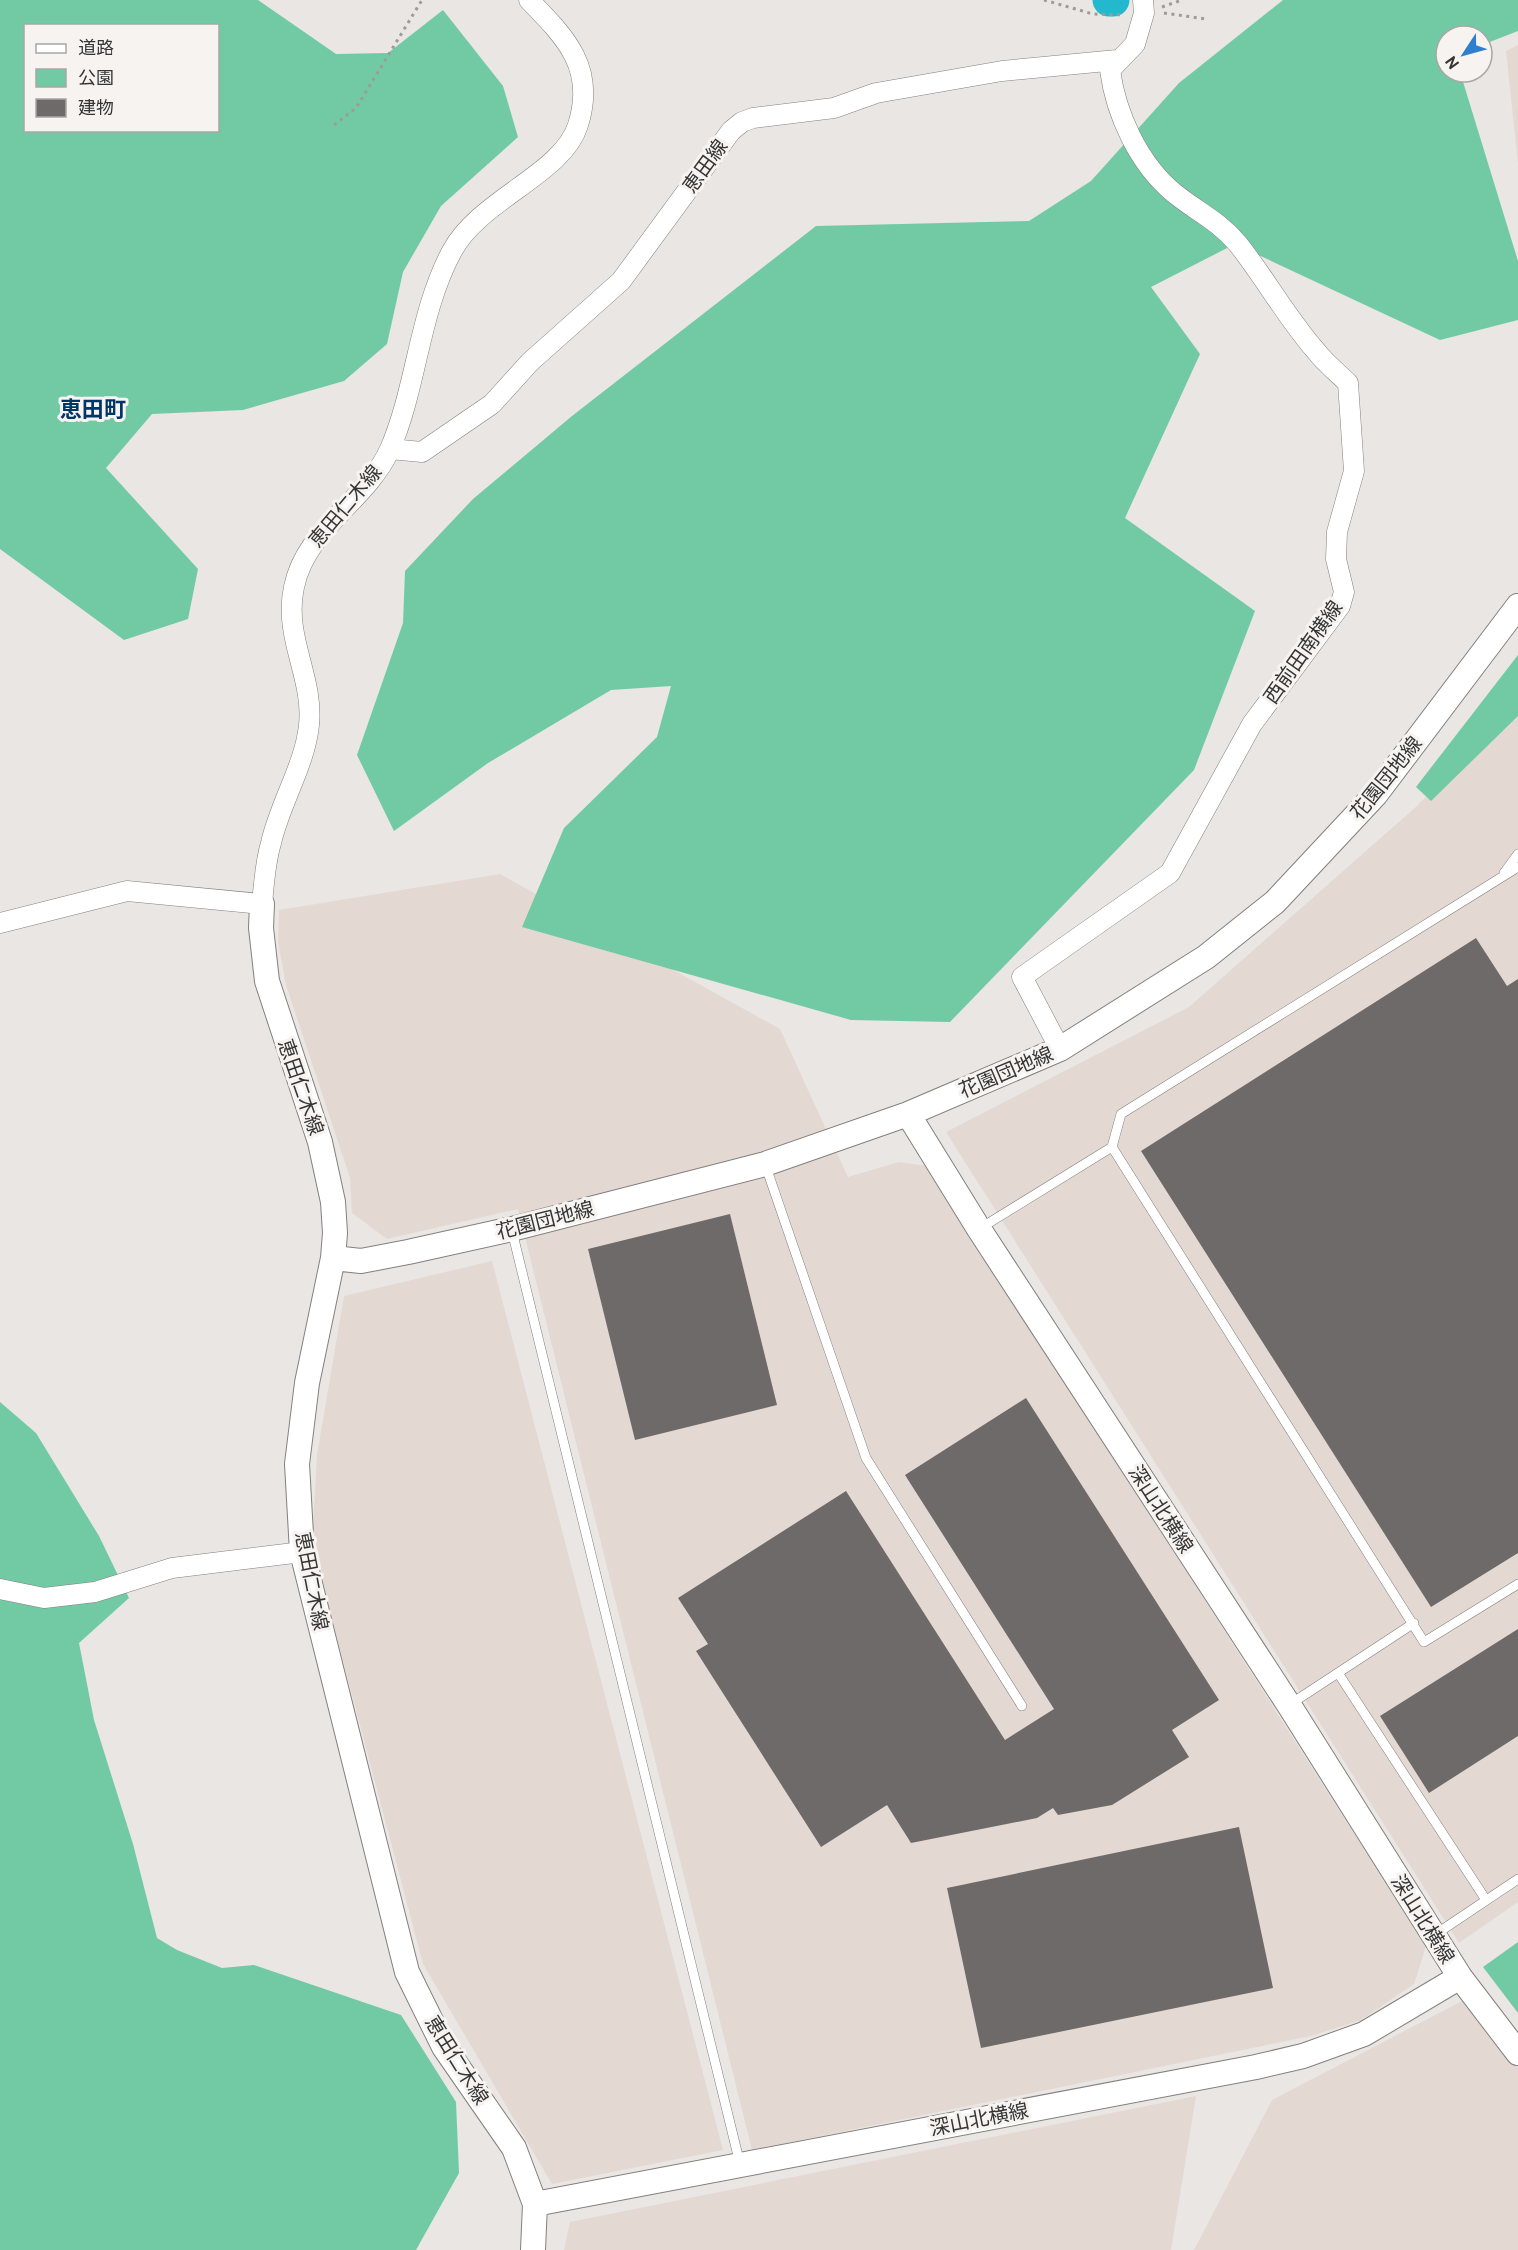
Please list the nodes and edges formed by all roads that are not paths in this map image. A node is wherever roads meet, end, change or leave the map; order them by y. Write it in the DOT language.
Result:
graph roads {
  1 [pos="529,0"];
  2 [pos="1148,6"];
  3 [pos="1117,60"];
  4 [pos="390,449"];
  5 [pos="1518,606"];
  6 [pos="1518,854"];
  7 [pos="1518,867"];
  8 [pos="1499,879"];
  9 [pos="262,904"];
  10 [pos="0,923"];
  11 [pos="1060,1049"];
  12 [pos="908,1114"];
  13 [pos="1112,1147"];
  14 [pos="765,1164"];
  15 [pos="512,1229"];
  16 [pos="979,1229"];
  17 [pos="333,1258"];
  18 [pos="302,1552"];
  19 [pos="1518,1584"];
  20 [pos="0,1589"];
  21 [pos="1414,1623"];
  22 [pos="1338,1673"];
  23 [pos="1289,1705"];
  24 [pos="1022,1706"];
  25 [pos="1518,1879"];
  26 [pos="1486,1900"];
  27 [pos="1434,1936"];
  28 [pos="1460,1977"];
  29 [pos="1518,2053"];
  30 [pos="741,2164"];
  31 [pos="535,2204"];
  32 [pos="533,2250"];
  1 -- 4 [label="street, 恵田仁木線"];
  2 -- 3 [label="street"];
  3 -- 4 [label="street, 恵田線"];
  3 -- 11 [label="street, 西前田南横線"];
  4 -- 9 [label="street, 恵田仁木線"];
  5 -- 11 [label="street, 花園団地線"];
  6 -- 8 [label="lane"];
  7 -- 8 [label="lane"];
  8 -- 13 [label="lane"];
  9 -- 10 [label="street"];
  9 -- 17 [label="street, 恵田仁木線"];
  11 -- 12 [label="street, 花園団地線"];
  12 -- 14 [label="street, 花園団地線"];
  12 -- 16 [label="street, 深山北横線"];
  13 -- 16 [label="lane"];
  13 -- 21 [label="lane"];
  14 -- 15 [label="street, 花園団地線"];
  14 -- 24 [label="lane"];
  15 -- 17 [label="street, 花園団地線"];
  15 -- 30 [label="lane"];
  16 -- 23 [label="street, 深山北横線"];
  17 -- 18 [label="street, 恵田仁木線"];
  18 -- 20 [label="street"];
  18 -- 31 [label="street, 恵田仁木線"];
  19 -- 21 [label="lane"];
  21 -- 22 [label="lane"];
  22 -- 23 [label="lane"];
  22 -- 26 [label="lane"];
  23 -- 27 [label="street, 深山北横線"];
  25 -- 26 [label="lane"];
  26 -- 27 [label="lane"];
  27 -- 28 [label="street, 深山北横線"];
  28 -- 29 [label="street"];
  28 -- 30 [label="street, 深山北横線"];
  30 -- 31 [label="street, 深山北横線"];
  31 -- 32 [label="street, 恵田仁木線"];
}
